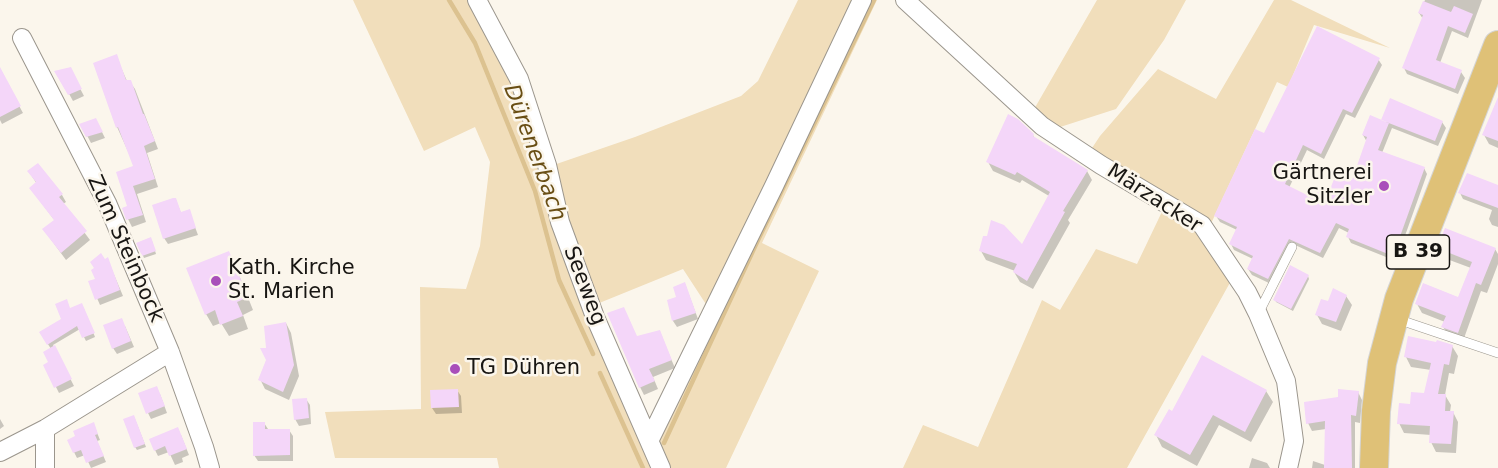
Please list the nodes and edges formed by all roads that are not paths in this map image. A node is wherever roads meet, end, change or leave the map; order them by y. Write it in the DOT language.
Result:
graph roads {
  1 [pos="477,0"];
  2 [pos="862,0"];
  3 [pos="905,0"];
  4 [pos="22,38"];
  5 [pos="1498,45"];
  6 [pos="1292,247"];
  7 [pos="1258,314"];
  8 [pos="1394,318"];
  9 [pos="170,352"];
  10 [pos="1498,353"];
  11 [pos="45,429"];
  12 [pos="650,439"];
  13 [pos="0,452"];
  14 [pos="45,468"];
  15 [pos="210,468"];
  16 [pos="661,468"];
  17 [pos="1288,468"];
  18 [pos="1374,468"];
  1 -- 12 [label="street, Seeweg"];
  2 -- 12 [label="street"];
  3 -- 7 [label="street, Märzacker"];
  4 -- 9 [label="street, Zum Steinbock"];
  5 -- 8 [label="main road, B 39"];
  6 -- 7 [label="lane"];
  7 -- 17 [label="street, Märzacker"];
  8 -- 10 [label="lane"];
  8 -- 18 [label="main road, B 39"];
  9 -- 11 [label="street"];
  9 -- 15 [label="street, Zum Steinbock"];
  11 -- 13 [label="street"];
  11 -- 14 [label="street"];
  12 -- 16 [label="street, Seeweg"];
}
